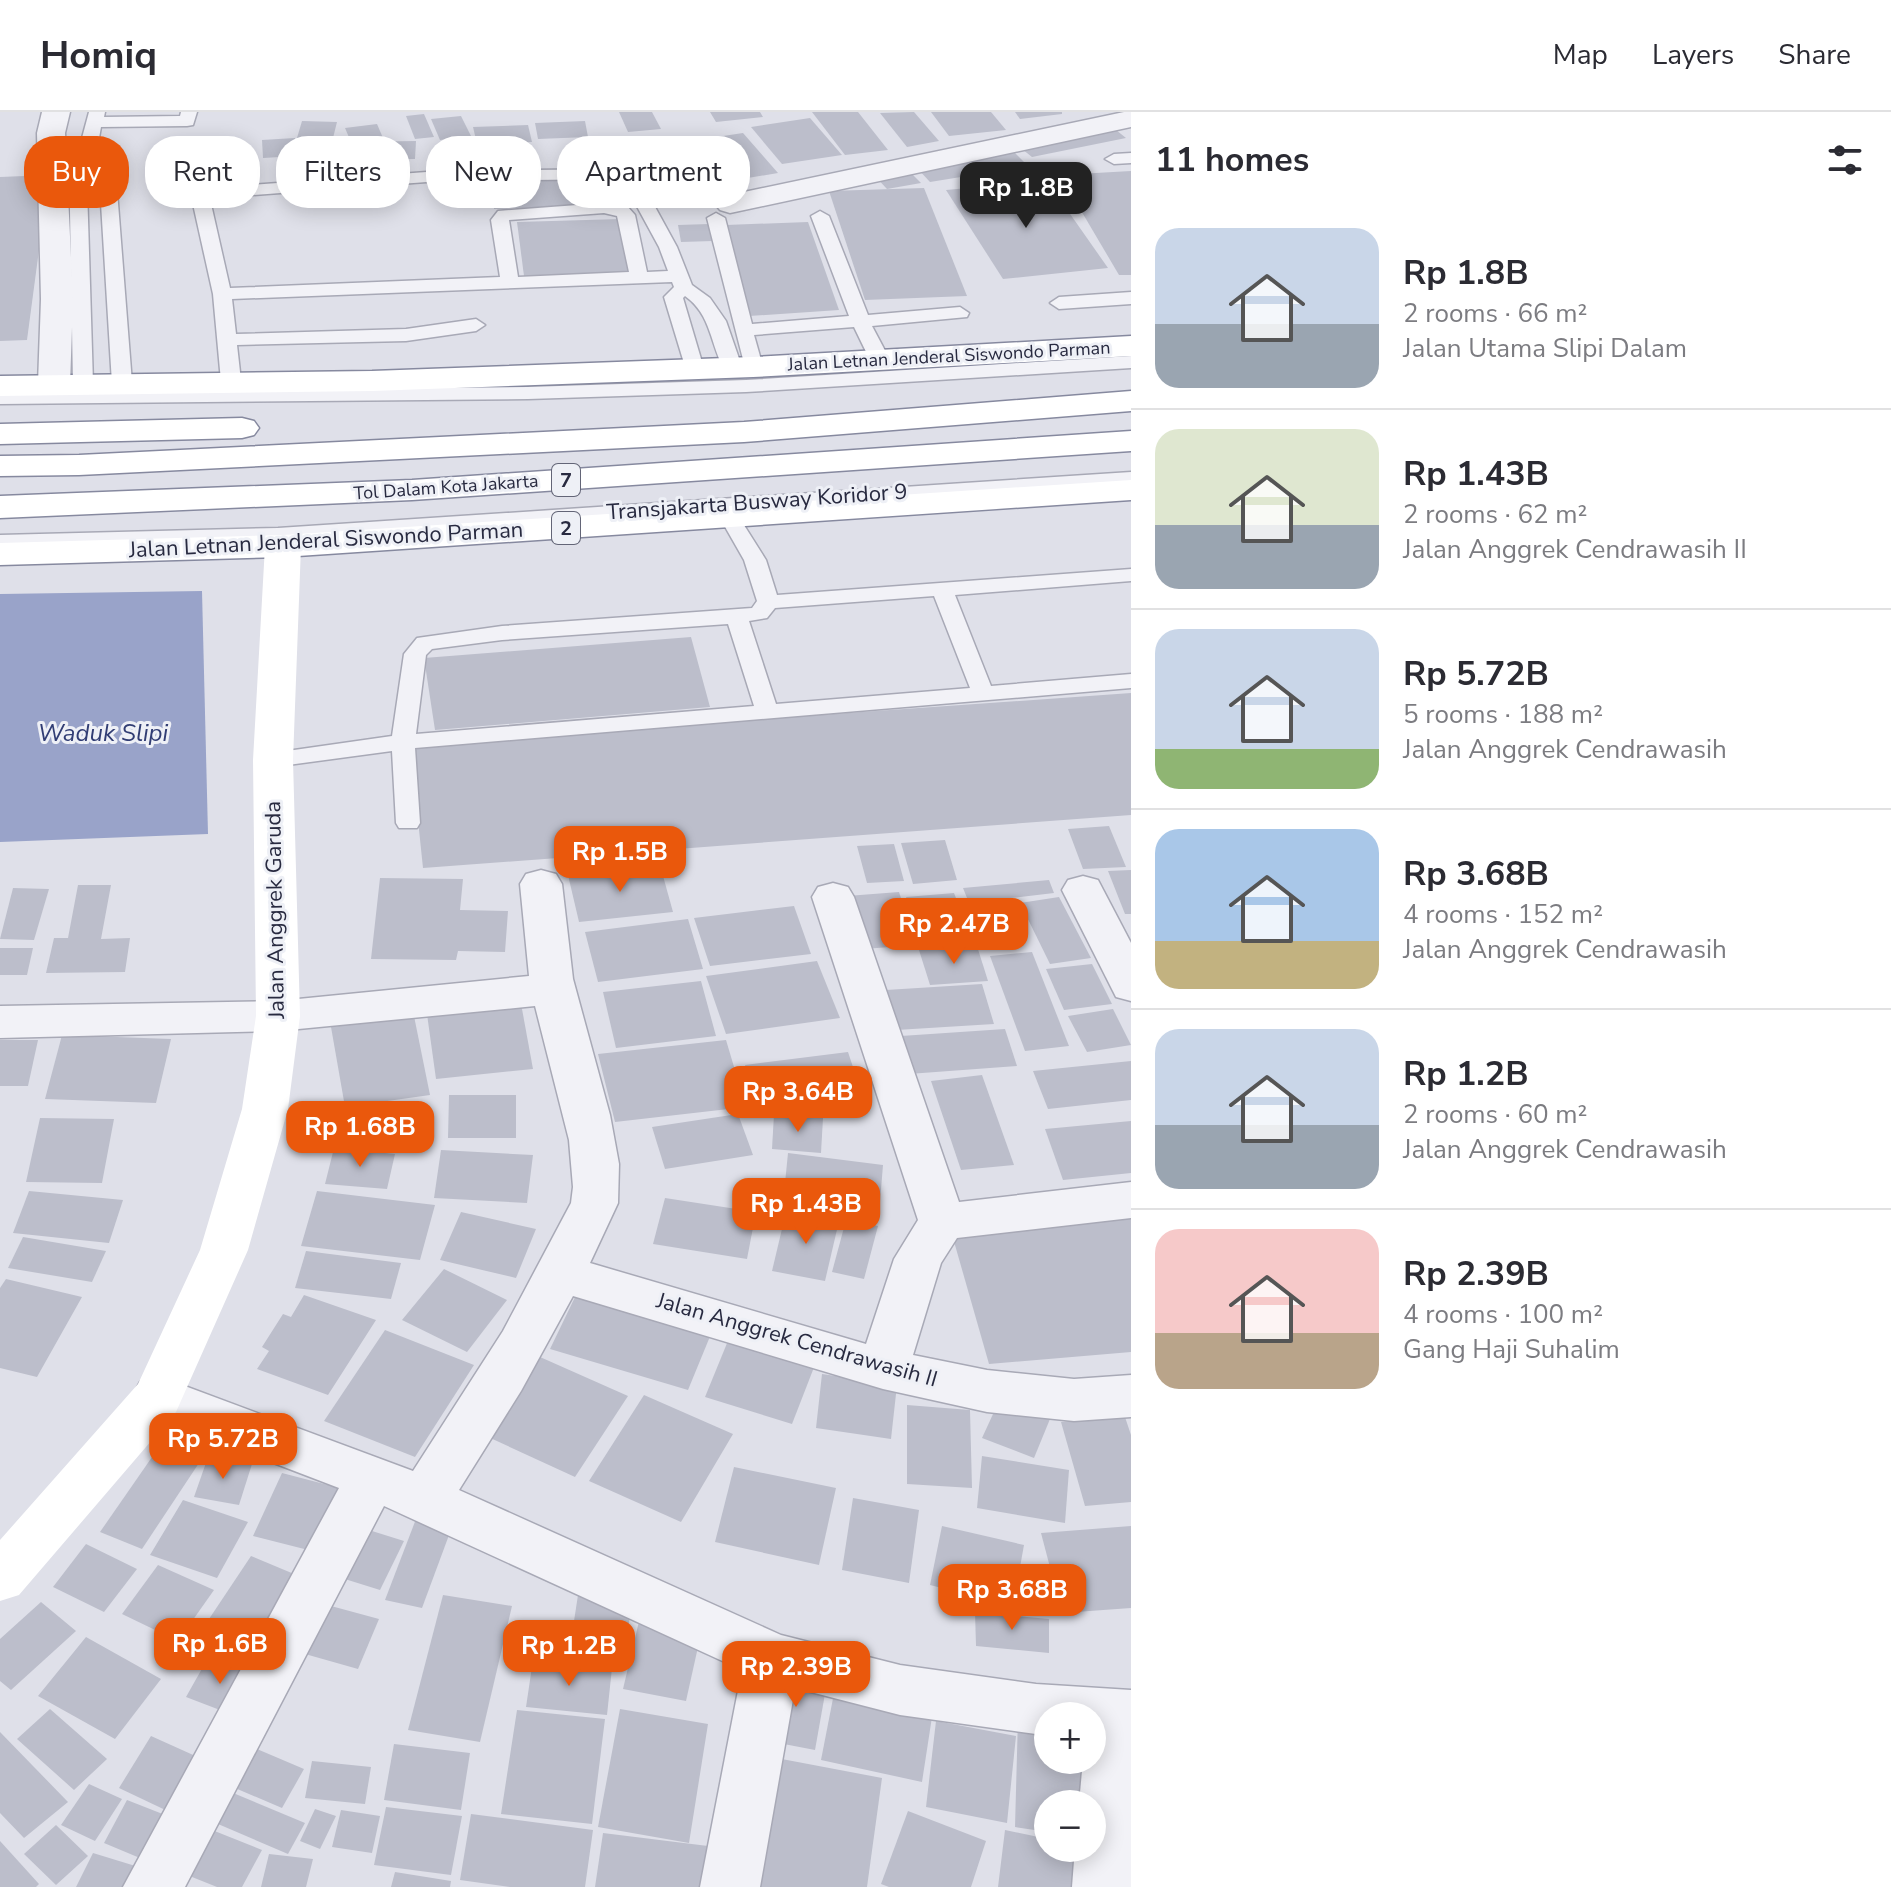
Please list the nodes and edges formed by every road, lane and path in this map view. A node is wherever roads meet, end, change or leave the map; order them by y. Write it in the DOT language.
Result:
graph roads {
  1 [pos="56,112"];
  2 [pos="189,112"];
  3 [pos="1131,119"];
  4 [pos="94,124"];
  5 [pos="723,211"];
  6 [pos="820,216"];
  7 [pos="639,278"];
  8 [pos="510,282"];
  9 [pos="681,282"];
  10 [pos="222,294"];
  11 [pos="1131,298"];
  12 [pos="1059,303"];
  13 [pos="960,313"];
  14 [pos="861,322"];
  15 [pos="476,325"];
  16 [pos="745,330"];
  17 [pos="228,340"];
  18 [pos="1131,346"];
  19 [pos="880,360"];
  20 [pos="1131,362"];
  21 [pos="742,367"];
  22 [pos="694,369"];
  23 [pos="231,381"];
  24 [pos="122,383"];
  25 [pos="68,384"];
  26 [pos="0,386"];
  27 [pos="0,398"];
  28 [pos="1131,401"];
  29 [pos="744,432"];
  30 [pos="0,434"];
  31 [pos="1131,441"];
  32 [pos="0,466"];
  33 [pos="1131,478"];
  34 [pos="1131,490"];
  35 [pos="0,507"];
  36 [pos="730,518"];
  37 [pos="0,541"];
  38 [pos="283,546"];
  39 [pos="0,554"];
  40 [pos="1131,575"];
  41 [pos="942,590"];
  42 [pos="768,602"];
  43 [pos="737,617"];
  44 [pos="1131,681"];
  45 [pos="983,693"];
  46 [pos="768,713"];
  47 [pos="403,742"];
  48 [pos="273,760"];
  49 [pos="408,823"];
  50 [pos="541,884"];
  51 [pos="1083,890"];
  52 [pos="833,897"];
  53 [pos="1131,986"];
  54 [pos="553,989"];
  55 [pos="278,1016"];
  56 [pos="0,1022"];
  57 [pos="1131,1200"];
  58 [pos="942,1222"];
  59 [pos="561,1273"];
  60 [pos="883,1369"];
  61 [pos="1131,1396"];
  62 [pos="158,1397"];
  63 [pos="371,1480"];
  64 [pos="424,1498"];
  65 [pos="0,1578"];
  66 [pos="772,1657"];
  67 [pos="1123,1717"];
  68 [pos="153,1887"];
  69 [pos="730,1887"];
  70 [pos="1102,1887"];
  1 -- 25 [label="street"];
  2 -- 4 [label="lane"];
  3 -- 5 [label="street"];
  4 -- 24 [label="lane"];
  4 -- 25 [label="lane"];
  5 -- 16 [label="lane"];
  6 -- 14 [label="lane"];
  7 -- 8 [label="lane"];
  7 -- 8 [label="lane"];
  7 -- 9 [label="lane"];
  8 -- 10 [label="lane"];
  9 -- 10 [label="lane"];
  9 -- 21 [label="lane"];
  9 -- 22 [label="lane"];
  10 -- 17 [label="lane"];
  11 -- 12 [label="lane"];
  13 -- 14 [label="lane"];
  14 -- 16 [label="lane"];
  14 -- 19 [label="lane"];
  15 -- 17 [label="lane"];
  16 -- 21 [label="lane"];
  17 -- 23 [label="lane"];
  18 -- 19 [label="main road, Jalan Letnan Jenderal Siswondo Parman"];
  19 -- 21 [label="main road, Jalan Letnan Jenderal Siswondo Parman"];
  20 -- 27 [label="lane"];
  21 -- 22 [label="main road, Jalan Letnan Jenderal Siswondo Parman"];
  22 -- 23 [label="main road, Jalan Letnan Jenderal Siswondo Parman"];
  23 -- 24 [label="main road, Jalan Letnan Jenderal Siswondo Parman"];
  24 -- 25 [label="main road, Jalan Letnan Jenderal Siswondo Parman"];
  25 -- 26 [label="main road, Jalan Letnan Jenderal Siswondo Parman"];
  28 -- 29 [label="main road, Tol Dalam Kota Jakarta / 7"];
  29 -- 30 [label="main road"];
  29 -- 32 [label="main road, Tol Dalam Kota Jakarta / 7"];
  31 -- 35 [label="main road, Tol Dalam Kota Jakarta / 7"];
  33 -- 37 [label="lane, Transjakarta Busway Koridor 9"];
  34 -- 36 [label="main road, Jalan Letnan Jenderal Siswondo Parman / 2"];
  36 -- 38 [label="main road, Jalan Letnan Jenderal Siswondo Parman / 2"];
  36 -- 42 [label="lane"];
  38 -- 39 [label="main road, Jalan Letnan Jenderal Siswondo Parman / 2"];
  38 -- 48 [label="main road, Jalan Anggrek Garuda"];
  40 -- 41 [label="lane"];
  41 -- 42 [label="lane"];
  41 -- 45 [label="lane"];
  42 -- 43 [label="lane"];
  43 -- 46 [label="lane"];
  43 -- 47 [label="lane"];
  44 -- 45 [label="lane"];
  45 -- 46 [label="lane"];
  46 -- 47 [label="lane"];
  47 -- 48 [label="lane"];
  47 -- 49 [label="lane"];
  48 -- 55 [label="main road, Jalan Anggrek Garuda"];
  50 -- 54 [label="street"];
  51 -- 53 [label="street"];
  52 -- 58 [label="street"];
  54 -- 55 [label="street"];
  54 -- 59 [label="street"];
  55 -- 56 [label="street"];
  55 -- 62 [label="main road, Jalan Anggrek Garuda"];
  57 -- 58 [label="street"];
  58 -- 60 [label="street"];
  59 -- 60 [label="street, Jalan Anggrek Cendrawasih II"];
  59 -- 64 [label="street"];
  60 -- 61 [label="street, Jalan Anggrek Cendrawasih II"];
  62 -- 63 [label="street"];
  62 -- 65 [label="main road, Jalan Anggrek Garuda"];
  63 -- 64 [label="street"];
  63 -- 68 [label="street"];
  64 -- 66 [label="street"];
  66 -- 67 [label="street"];
  66 -- 69 [label="street"];
  67 -- 70 [label="street"];
}
